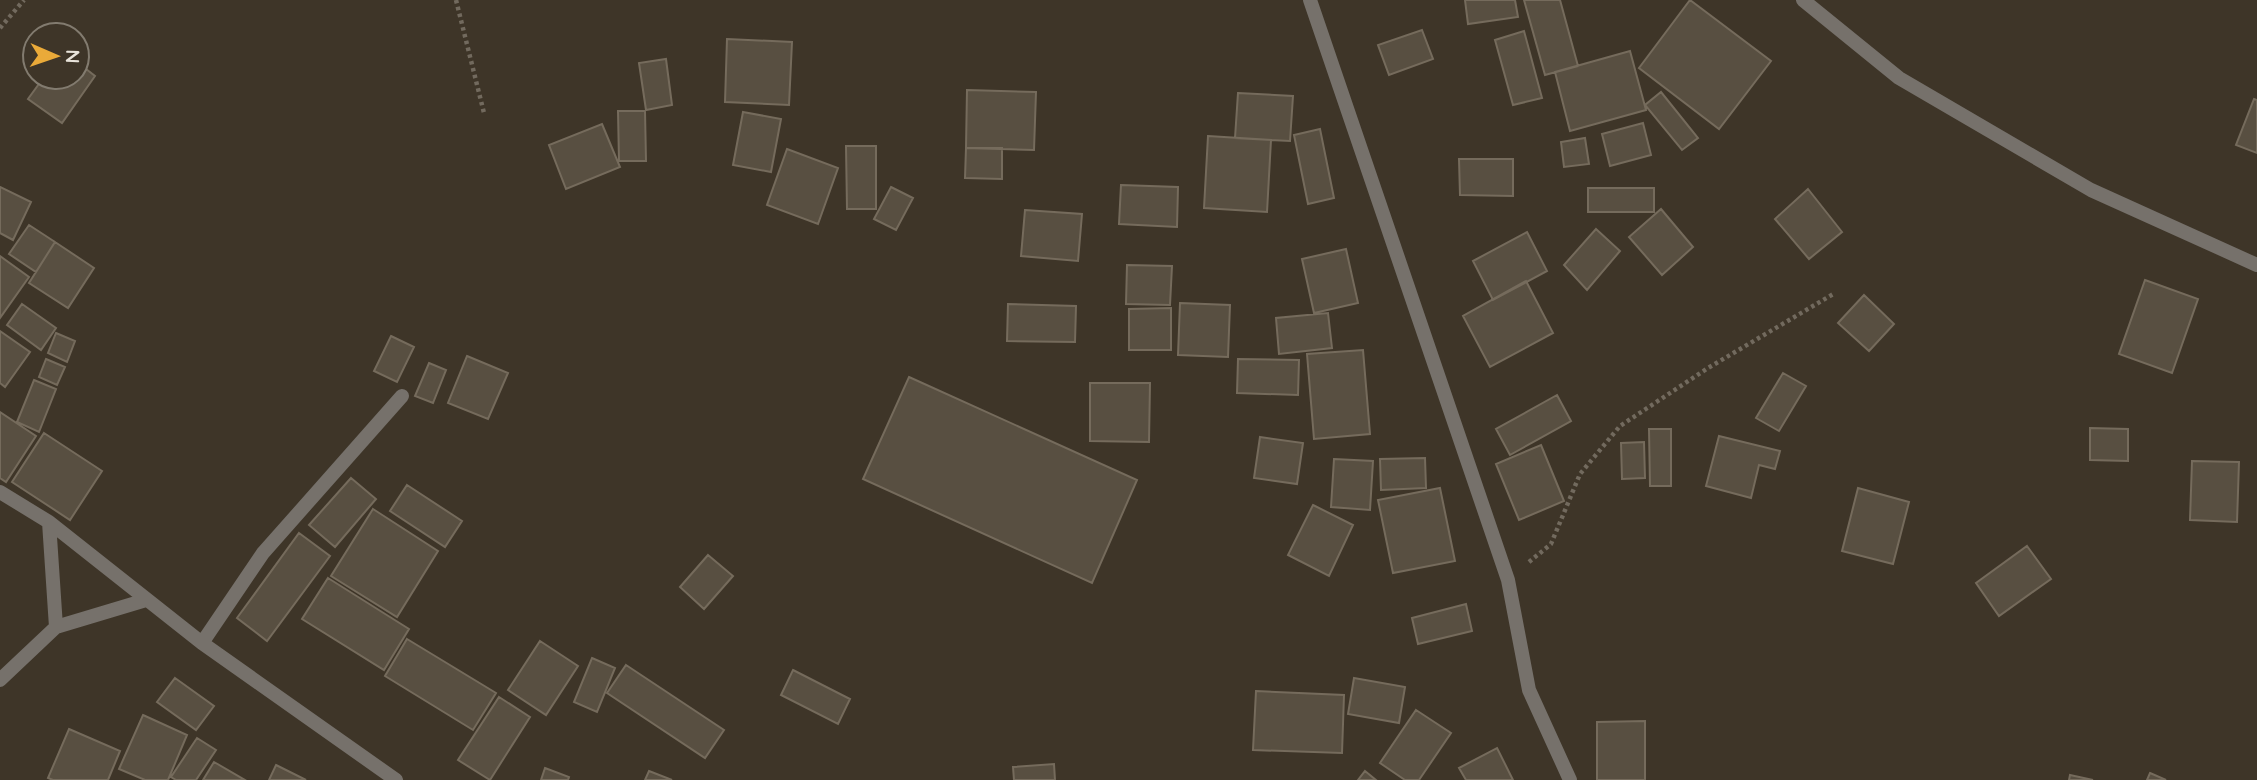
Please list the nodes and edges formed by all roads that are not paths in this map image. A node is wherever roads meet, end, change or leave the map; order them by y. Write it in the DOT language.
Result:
graph roads {
  1 [pos="1310,0"];
  2 [pos="1803,0"];
  3 [pos="2257,265"];
  4 [pos="402,396"];
  5 [pos="0,492"];
  6 [pos="49,522"];
  7 [pos="146,600"];
  8 [pos="56,627"];
  9 [pos="202,643"];
  10 [pos="0,680"];
  11 [pos="396,780"];
  12 [pos="1570,780"];
  1 -- 12 [label="street"];
  2 -- 3 [label="street"];
  4 -- 9 [label="street"];
  5 -- 6 [label="street"];
  6 -- 7 [label="street"];
  6 -- 8 [label="street"];
  7 -- 8 [label="street"];
  7 -- 9 [label="street"];
  8 -- 10 [label="street"];
  9 -- 11 [label="street"];
}
